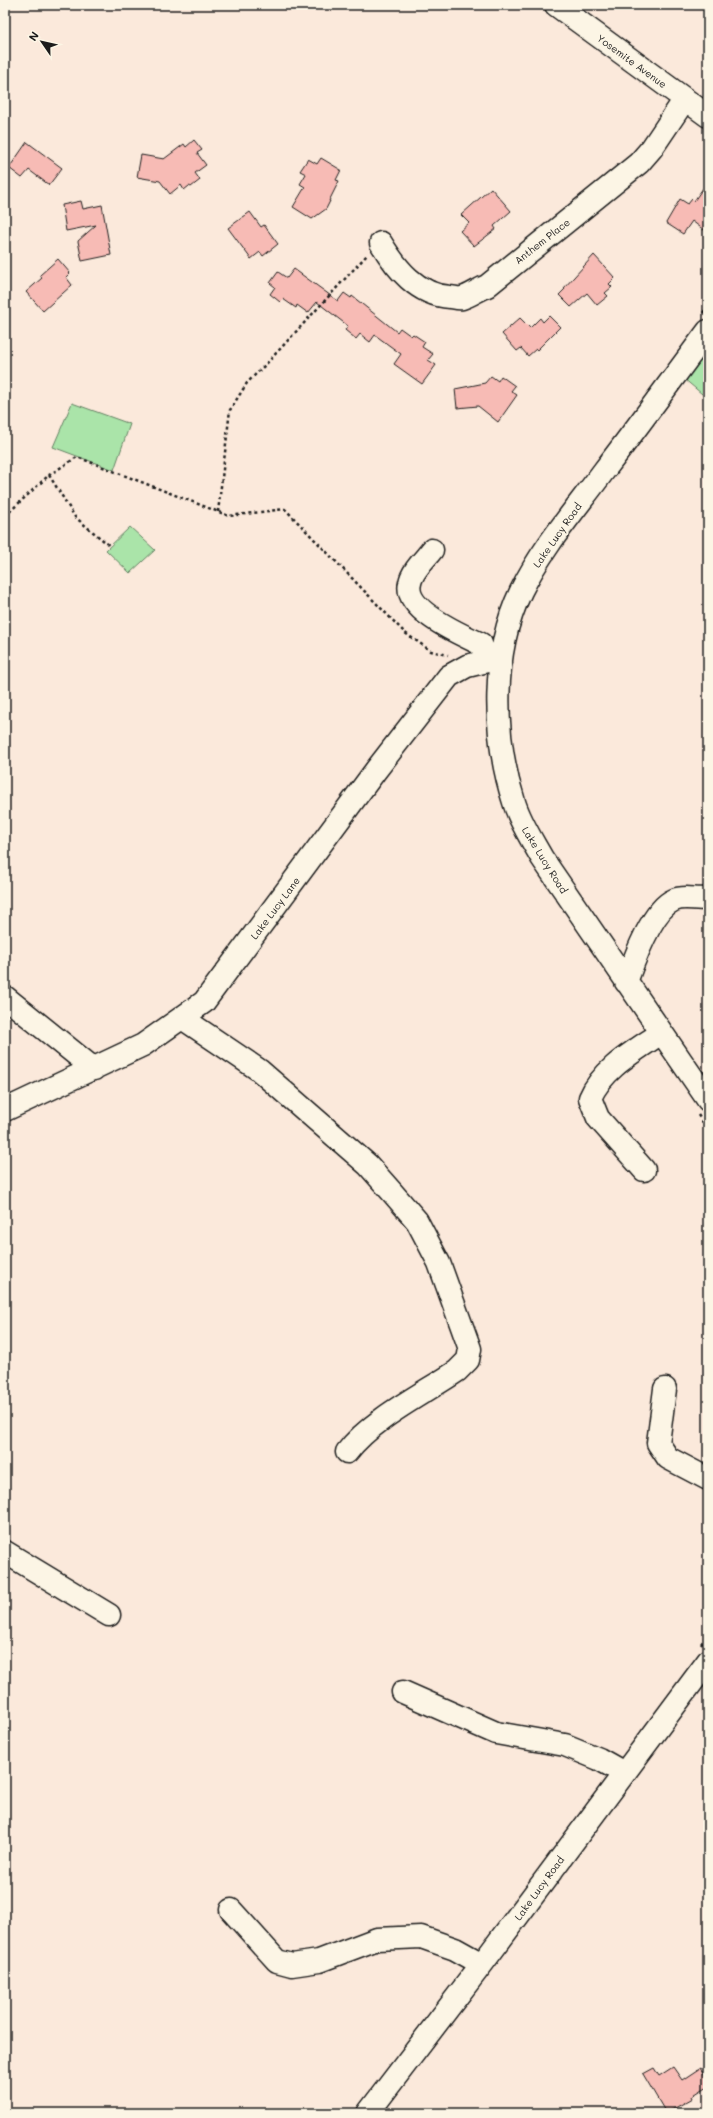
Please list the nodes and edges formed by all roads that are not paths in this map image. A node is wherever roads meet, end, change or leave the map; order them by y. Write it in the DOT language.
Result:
graph roads {
  1 [pos="556,5"];
  2 [pos="685,99"];
  3 [pos="708,116"];
  4 [pos="381,242"];
  5 [pos="704,324"];
  6 [pos="432,550"];
  7 [pos="485,663"];
  8 [pos="708,898"];
  9 [pos="626,982"];
  10 [pos="5,997"];
  11 [pos="182,1018"];
  12 [pos="661,1033"];
  13 [pos="94,1069"];
  14 [pos="702,1106"];
  15 [pos="5,1110"];
  16 [pos="644,1170"];
  17 [pos="664,1389"];
  18 [pos="347,1452"];
  19 [pos="708,1479"];
  20 [pos="5,1552"];
  21 [pos="109,1615"];
  22 [pos="708,1662"];
  23 [pos="403,1692"];
  24 [pos="624,1773"];
  25 [pos="231,1910"];
  26 [pos="482,1964"];
  27 [pos="368,2113"];
  1 -- 2 [label="street, Yosemite Avenue"];
  2 -- 3 [label="street, Yosemite Avenue"];
  2 -- 4 [label="street, Anthem Place"];
  5 -- 7 [label="street, Lake Lucy Road"];
  6 -- 7 [label="street"];
  7 -- 9 [label="street, Lake Lucy Road"];
  7 -- 11 [label="street, Lake Lucy Lane"];
  8 -- 9 [label="street"];
  9 -- 12 [label="street, Lake Lucy Road"];
  10 -- 13 [label="street"];
  11 -- 13 [label="street, Lake Lucy Lane"];
  11 -- 18 [label="street"];
  12 -- 14 [label="street, Lake Lucy Road"];
  12 -- 16 [label="street"];
  13 -- 15 [label="street, Lake Lucy Lane"];
  17 -- 19 [label="street"];
  20 -- 21 [label="street"];
  22 -- 24 [label="street, Lake Lucy Road"];
  23 -- 24 [label="street"];
  24 -- 26 [label="street, Lake Lucy Road"];
  25 -- 26 [label="street"];
  26 -- 27 [label="street, Lake Lucy Road"];
}
